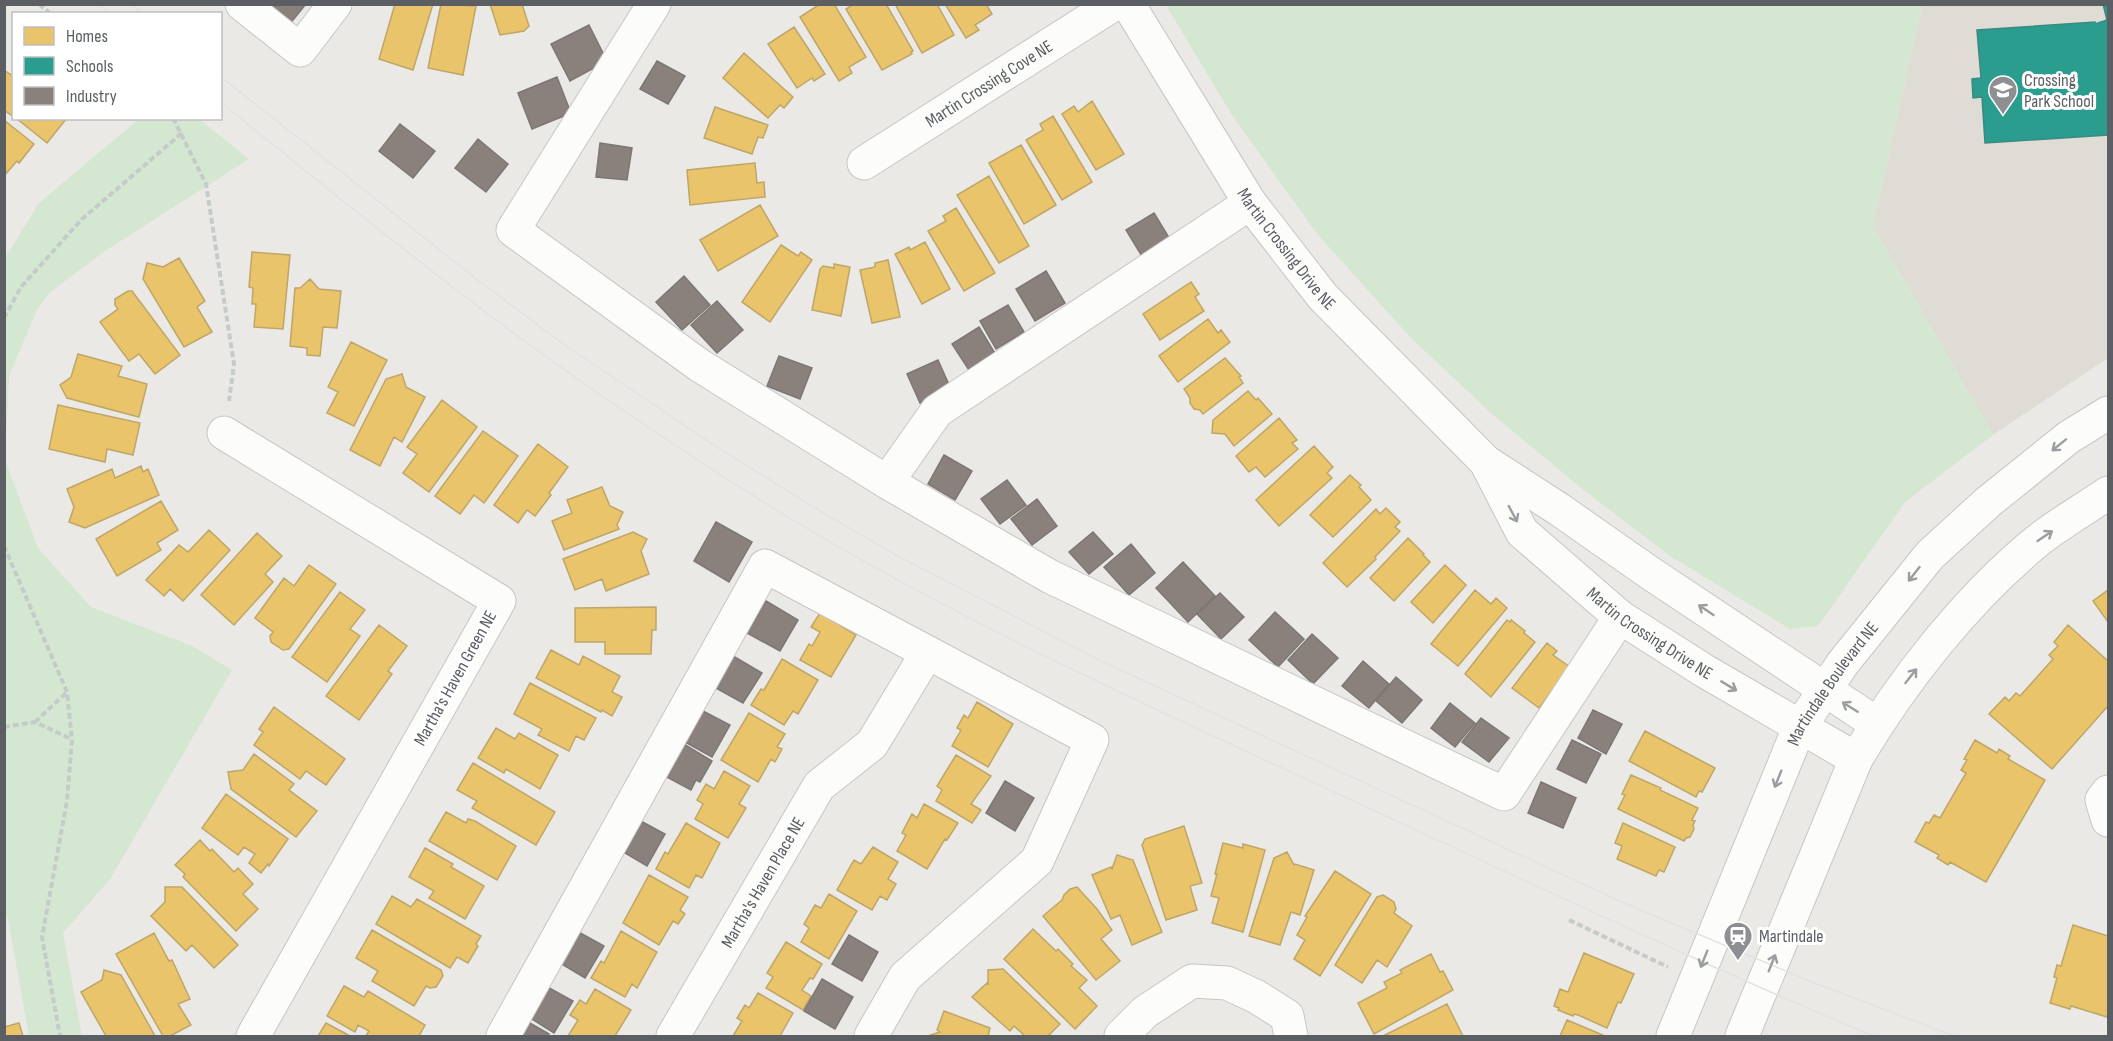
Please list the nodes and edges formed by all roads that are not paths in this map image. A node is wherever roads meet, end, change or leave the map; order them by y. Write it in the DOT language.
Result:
graph roads {
  1 [pos="242,4"];
  2 [pos="335,4"];
  3 [pos="654,4"];
  4 [pos="1114,4"];
  5 [pos="1128,4"];
  6 [pos="864,163"];
  7 [pos="1250,204"];
  8 [pos="2109,413"];
  9 [pos="224,433"];
  10 [pos="1486,462"];
  11 [pos="887,482"];
  12 [pos="2109,493"];
  13 [pos="1620,617"];
  14 [pos="927,653"];
  15 [pos="1824,690"];
  16 [pos="1877,724"];
  17 [pos="1799,728"];
  18 [pos="1856,759"];
  19 [pos="2109,792"];
  20 [pos="2109,820"];
  21 [pos="1748,1035"];
  22 [pos="253,1036"];
  23 [pos="503,1036"];
  24 [pos="673,1036"];
  25 [pos="872,1036"];
  26 [pos="1121,1036"];
  27 [pos="1291,1036"];
  28 [pos="1673,1036"];
  1 -- 2 [label="street"];
  3 -- 11 [label="street"];
  4 -- 6 [label="street, Martin Crossing Cove NE"];
  5 -- 7 [label="street, Martin Crossing Drive NE"];
  7 -- 10 [label="street, Martin Crossing Drive NE"];
  7 -- 11 [label="street"];
  8 -- 15 [label="street, Martindale Boulevard NE, one-way"];
  9 -- 22 [label="street, Martha's Haven Green NE"];
  10 -- 13 [label="street, Martin Crossing Drive NE, one-way"];
  15 -- 10 [label="street, Martin Crossing Drive NE, one-way"];
  11 -- 13 [label="street"];
  16 -- 12 [label="street, one-way"];
  13 -- 17 [label="street, Martin Crossing Drive NE, one-way"];
  14 -- 23 [label="street"];
  14 -- 24 [label="street, Martha's Haven Place NE"];
  14 -- 25 [label="street"];
  16 -- 15 [label="street, Martin Crossing Drive NE, one-way"];
  15 -- 17 [label="street, Martindale Boulevard NE"];
  16 -- 18 [label="street"];
  17 -- 18 [label="street, Martin Crossing Drive NE"];
  17 -- 28 [label="street, Martindale Boulevard NE, one-way"];
  21 -- 18 [label="street, one-way"];
  19 -- 20 [label="street"];
  26 -- 27 [label="street"];
}
